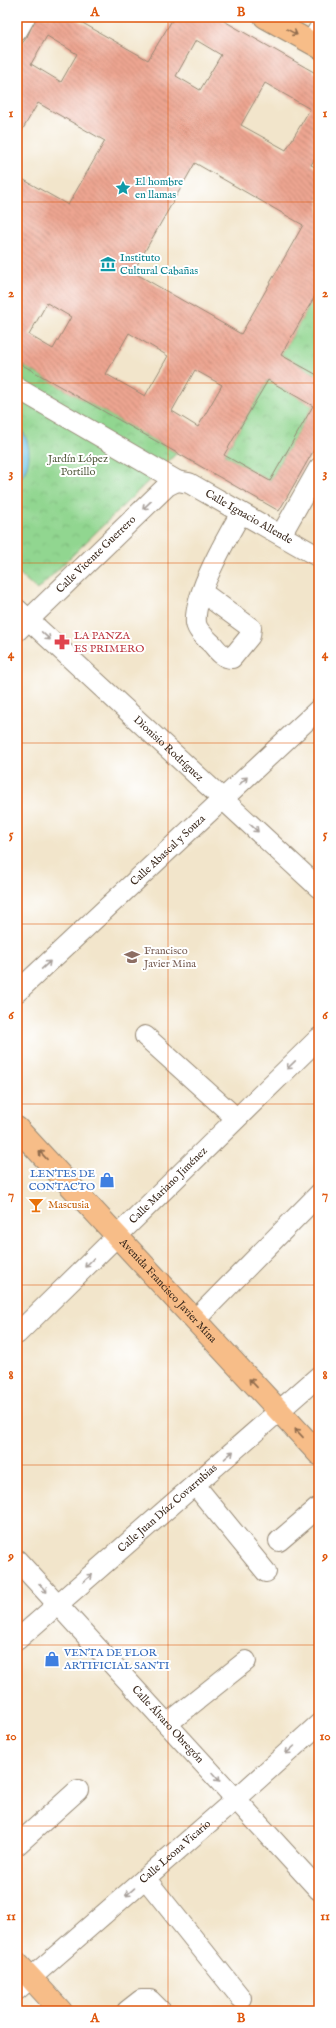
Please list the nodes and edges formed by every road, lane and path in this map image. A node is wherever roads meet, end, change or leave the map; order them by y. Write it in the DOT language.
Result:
graph roads {
  1 [pos="25,17"];
  2 [pos="265,17"];
  3 [pos="17,31"];
  4 [pos="316,40"];
  5 [pos="17,388"];
  6 [pos="319,468"];
  7 [pos="177,481"];
  8 [pos="241,513"];
  9 [pos="280,535"];
  10 [pos="319,557"];
  11 [pos="202,592"];
  12 [pos="21,620"];
  13 [pos="319,709"];
  14 [pos="223,800"];
  15 [pos="319,888"];
  16 [pos="17,992"];
  17 [pos="145,1036"];
  18 [pos="319,1038"];
  19 [pos="236,1118"];
  20 [pos="17,1128"];
  21 [pos="319,1194"];
  22 [pos="117,1236"];
  23 [pos="194,1320"];
  24 [pos="17,1334"];
  25 [pos="319,1376"];
  26 [pos="280,1412"];
  27 [pos="319,1454"];
  28 [pos="195,1484"];
  29 [pos="319,1507"];
  30 [pos="279,1541"];
  31 [pos="17,1560"];
  32 [pos="266,1572"];
  33 [pos="58,1604"];
  34 [pos="17,1640"];
  35 [pos="246,1660"];
  36 [pos="167,1724"];
  37 [pos="319,1724"];
  38 [pos="78,1790"];
  39 [pos="236,1799"];
  40 [pos="17,1845"];
  41 [pos="145,1878"];
  42 [pos="319,1890"];
  43 [pos="22,1977"];
  44 [pos="241,1998"];
  45 [pos="61,2011"];
  46 [pos="128,2011"];
  47 [pos="161,2011"];
  1 -- 3 [label="street"];
  2 -- 4 [label="main road, one-way"];
  5 -- 7 [label="street, Calle Ignacio Allende"];
  6 -- 9 [label="street"];
  7 -- 8 [label="street, Calle Ignacio Allende"];
  7 -- 12 [label="street, Calle Vicente Guerrero, one-way"];
  8 -- 9 [label="street, Calle Ignacio Allende"];
  8 -- 11 [label="street"];
  9 -- 10 [label="street, Calle Ignacio Allende"];
  12 -- 14 [label="street, Dionisio Rodríguez, one-way"];
  14 -- 13 [label="street, Calle Abascal y Souza, one-way"];
  14 -- 15 [label="street, Dionisio Rodríguez, one-way"];
  16 -- 14 [label="street, Calle Abascal y Souza, one-way"];
  17 -- 19 [label="street"];
  18 -- 19 [label="street, Calle Mariano Jiménez, one-way"];
  19 -- 22 [label="street, Calle Mariano Jiménez"];
  22 -- 20 [label="main road, Avenida Francisco Javier Mina, one-way"];
  21 -- 23 [label="street"];
  22 -- 23 [label="main road, Avenida Francisco Javier Mina"];
  22 -- 24 [label="street, Calle Mariano Jiménez, one-way"];
  26 -- 23 [label="main road, Avenida Francisco Javier Mina, one-way"];
  25 -- 26 [label="street, Calle Juan Díaz Covarrubias"];
  27 -- 26 [label="main road, Avenida Francisco Javier Mina, one-way"];
  28 -- 26 [label="street, Calle Juan Díaz Covarrubias, one-way"];
  28 -- 32 [label="street"];
  33 -- 28 [label="street, Calle Juan Díaz Covarrubias, one-way"];
  29 -- 30 [label="street"];
  31 -- 33 [label="street, Calle Álvaro Obregón, one-way"];
  33 -- 34 [label="street, Calle Juan Díaz Covarrubias"];
  33 -- 36 [label="street, Calle Álvaro Obregón"];
  35 -- 36 [label="street"];
  36 -- 39 [label="street, Calle Álvaro Obregón, one-way"];
  37 -- 39 [label="street, Calle Leona Vicario, one-way"];
  38 -- 40 [label="street"];
  39 -- 41 [label="street, Calle Leona Vicario"];
  39 -- 42 [label="street, Calle Álvaro Obregón"];
  41 -- 43 [label="street, Calle Leona Vicario, one-way"];
  41 -- 44 [label="street"];
  43 -- 45 [label="main road"];
  46 -- 47 [label="street"];
}
